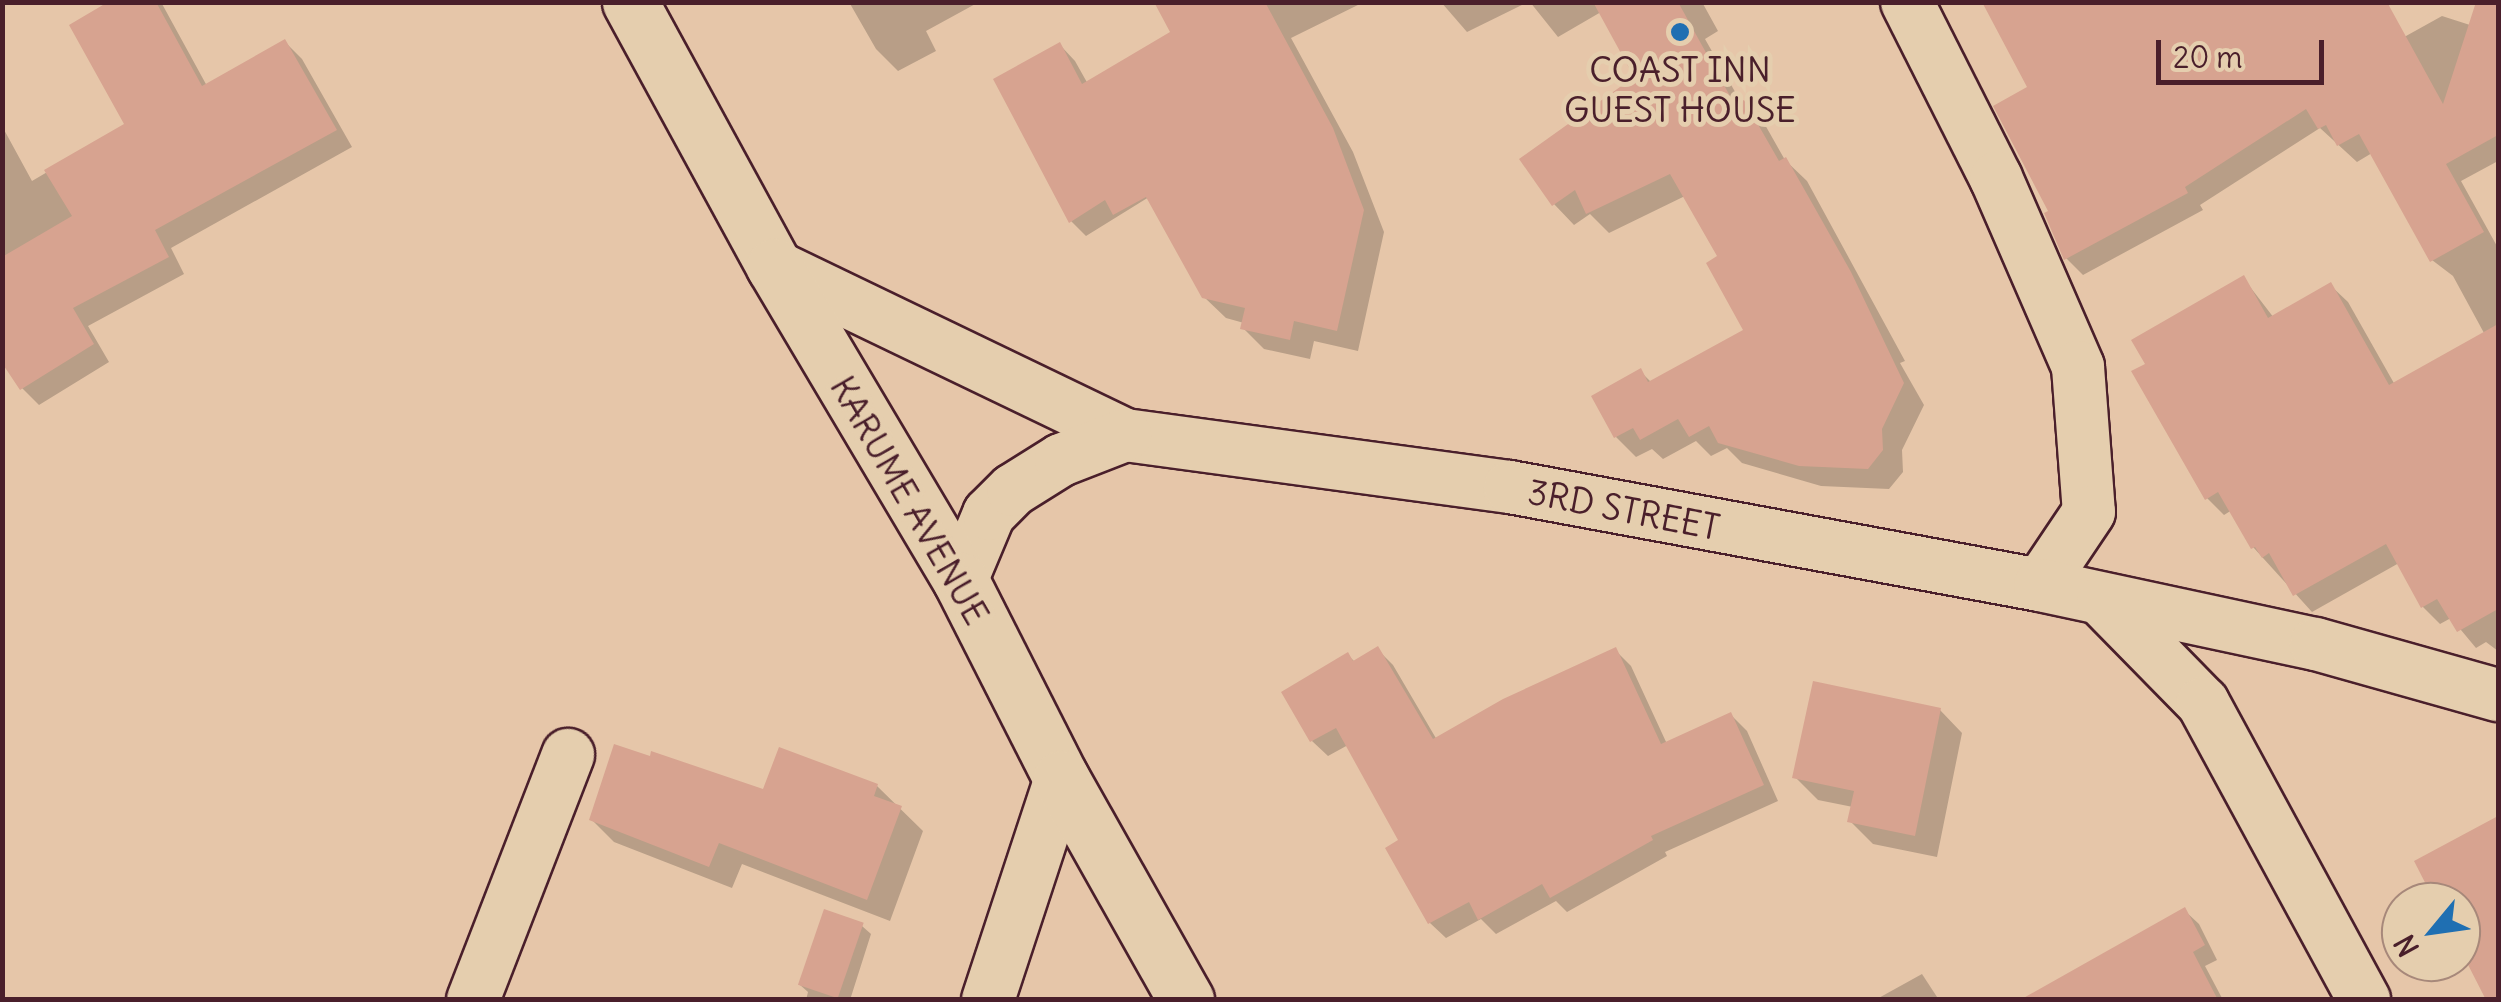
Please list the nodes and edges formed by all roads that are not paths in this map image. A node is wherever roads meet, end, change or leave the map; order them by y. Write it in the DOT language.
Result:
graph roads {
  1 [pos="630,2"];
  2 [pos="1906,2"];
  3 [pos="774,266"];
  4 [pos="1125,435"];
  5 [pos="961,582"];
  6 [pos="2040,585"];
  7 [pos="2103,601"];
  8 [pos="2498,695"];
  9 [pos="568,754"];
  10 [pos="1061,778"];
  11 [pos="473,1000"];
  12 [pos="988,1000"];
  13 [pos="1186,1000"];
  14 [pos="2364,1000"];
  1 -- 3 [label="main road, KARUME AVENUE"];
  2 -- 6 [label="street"];
  3 -- 4 [label="street, 3RD STREET"];
  3 -- 5 [label="main road, KARUME AVENUE"];
  4 -- 5 [label="street"];
  4 -- 6 [label="street, 3RD STREET"];
  5 -- 10 [label="main road, KARUME AVENUE"];
  6 -- 7 [label="street, 3RD STREET"];
  7 -- 8 [label="street, 3RD STREET"];
  7 -- 14 [label="street"];
  9 -- 11 [label="street"];
  10 -- 12 [label="street"];
  10 -- 13 [label="main road, KARUME AVENUE"];
}
